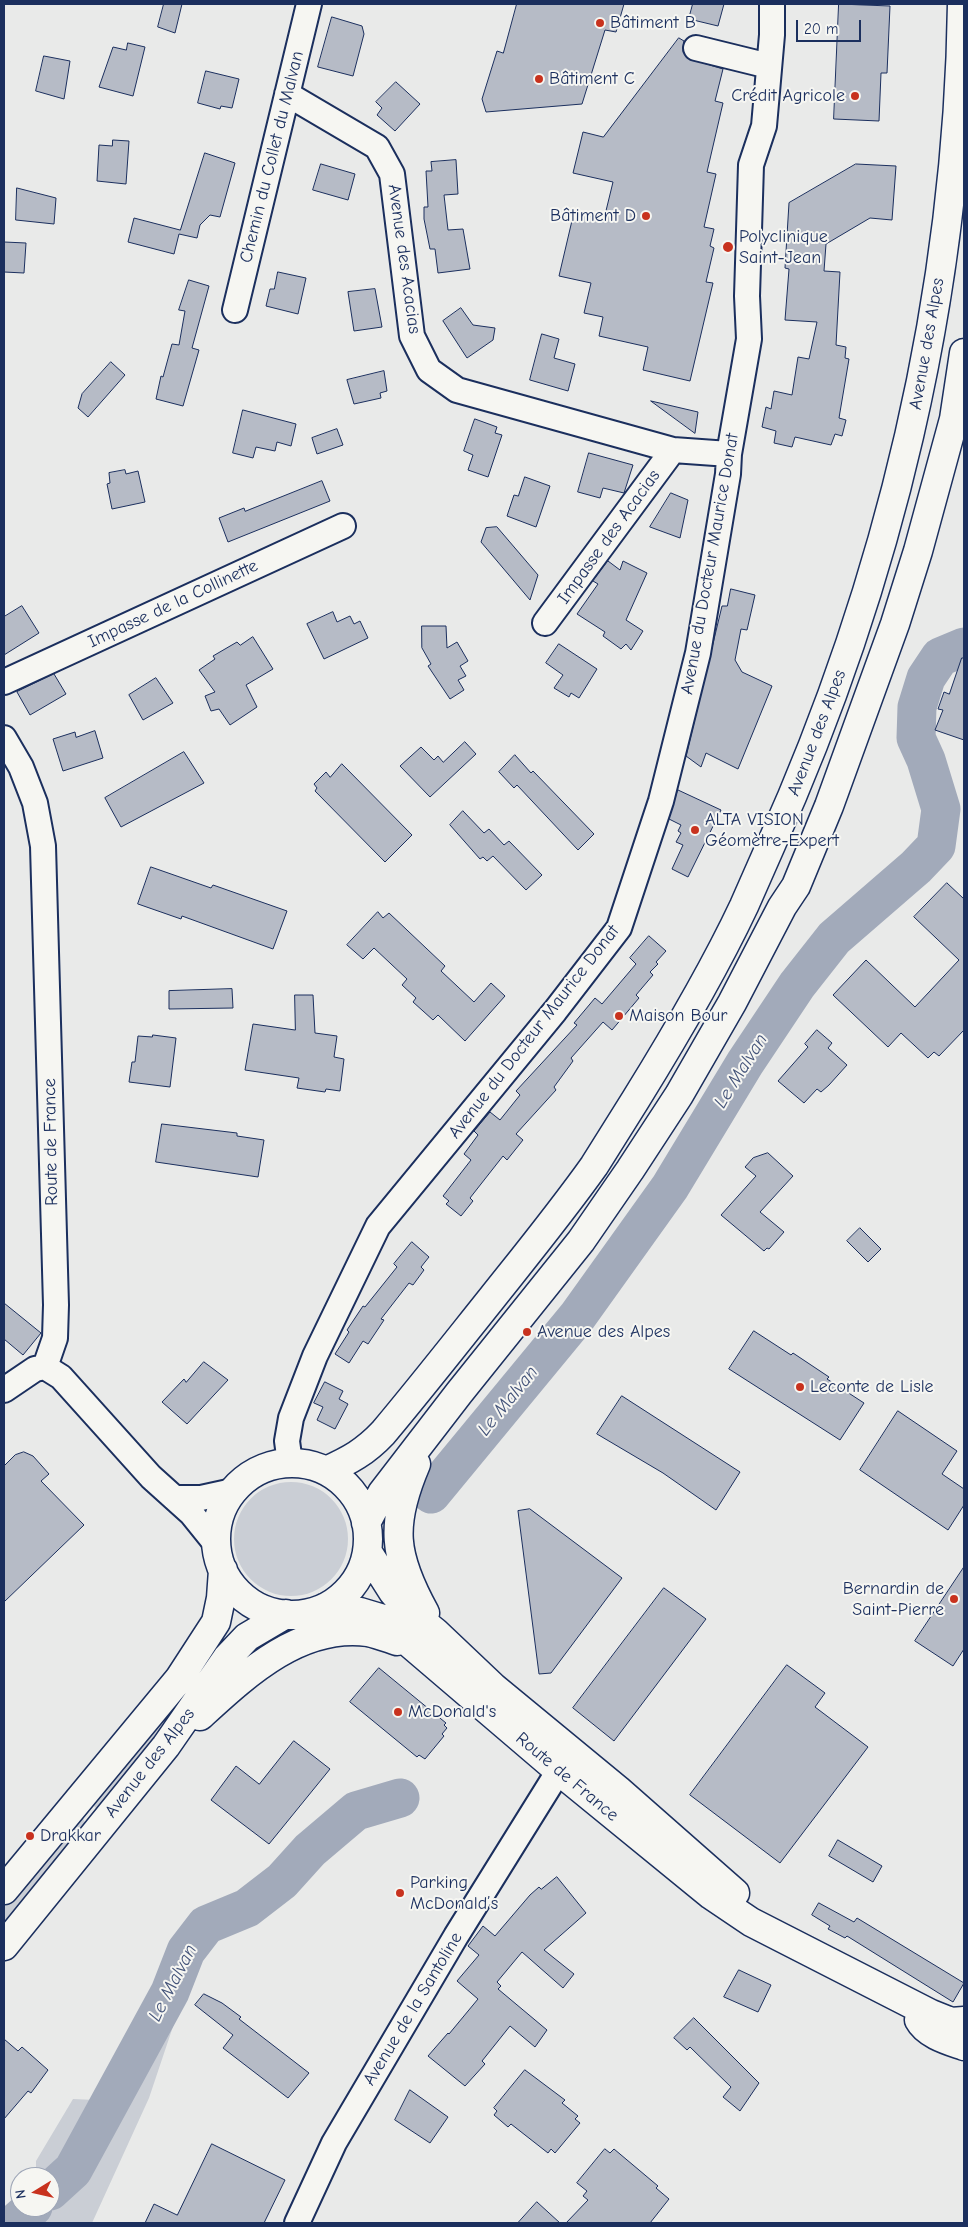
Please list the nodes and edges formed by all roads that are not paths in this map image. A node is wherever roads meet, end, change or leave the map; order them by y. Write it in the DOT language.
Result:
graph roads {
  1 [pos="309,4"];
  2 [pos="772,4"];
  3 [pos="962,4"];
  4 [pos="696,48"];
  5 [pos="769,66"];
  6 [pos="287,94"];
  7 [pos="235,310"];
  8 [pos="964,352"];
  9 [pos="673,450"];
  10 [pos="729,454"];
  11 [pos="343,526"];
  12 [pos="545,624"];
  13 [pos="4,682"];
  14 [pos="4,738"];
  15 [pos="45,1367"];
  16 [pos="4,1390"];
  17 [pos="430,1431"];
  18 [pos="290,1463"];
  19 [pos="326,1471"];
  20 [pos="233,1491"];
  21 [pos="176,1498"];
  22 [pos="366,1523"];
  23 [pos="367,1551"];
  24 [pos="220,1557"];
  25 [pos="324,1608"];
  26 [pos="286,1614"];
  27 [pos="423,1638"];
  28 [pos="166,1746"];
  29 [pos="565,1760"];
  30 [pos="4,1890"];
  31 [pos="785,1940"];
  32 [pos="4,1946"];
  33 [pos="910,2003"];
  34 [pos="964,2021"];
  35 [pos="964,2046"];
  36 [pos="297,2223"];
  1 -- 6 [label="street, Chemin du Collet du Malvan"];
  2 -- 5 [label="street, Avenue du Docteur Maurice Donat"];
  3 -- 19 [label="main road, Avenue des Alpes"];
  4 -- 5 [label="street"];
  5 -- 10 [label="street, Avenue du Docteur Maurice Donat"];
  6 -- 7 [label="street, Chemin du Collet du Malvan"];
  6 -- 9 [label="street, Avenue des Acacias"];
  8 -- 17 [label="main road, Avenue des Alpes"];
  9 -- 10 [label="street, Avenue des Acacias"];
  9 -- 12 [label="street, Impasse des Acacias"];
  10 -- 18 [label="street, Avenue du Docteur Maurice Donat"];
  11 -- 13 [label="street, Impasse de la Collinette"];
  14 -- 15 [label="street, Route de France"];
  15 -- 16 [label="street"];
  15 -- 21 [label="street"];
  17 -- 22 [label="main road, Avenue des Alpes"];
  17 -- 27 [label="main road"];
  18 -- 19 [label="main road"];
  18 -- 20 [label="main road"];
  19 -- 22 [label="main road"];
  20 -- 21 [label="street"];
  20 -- 24 [label="main road"];
  21 -- 24 [label="street"];
  22 -- 23 [label="main road"];
  23 -- 25 [label="main road"];
  23 -- 27 [label="main road, Route de France"];
  24 -- 26 [label="main road"];
  24 -- 30 [label="main road, Avenue des Alpes"];
  25 -- 26 [label="main road"];
  25 -- 27 [label="main road, Route de France"];
  26 -- 28 [label="main road, Avenue des Alpes"];
  27 -- 28 [label="main road"];
  27 -- 29 [label="main road, Route de France"];
  28 -- 32 [label="main road, Avenue des Alpes"];
  29 -- 31 [label="main road, Route de France"];
  29 -- 31 [label="main road, Route de France"];
  29 -- 36 [label="street, Avenue de la Santoline"];
  31 -- 33 [label="main road, Route de France"];
  33 -- 34 [label="main road, Route de France"];
  33 -- 35 [label="main road"];
}
